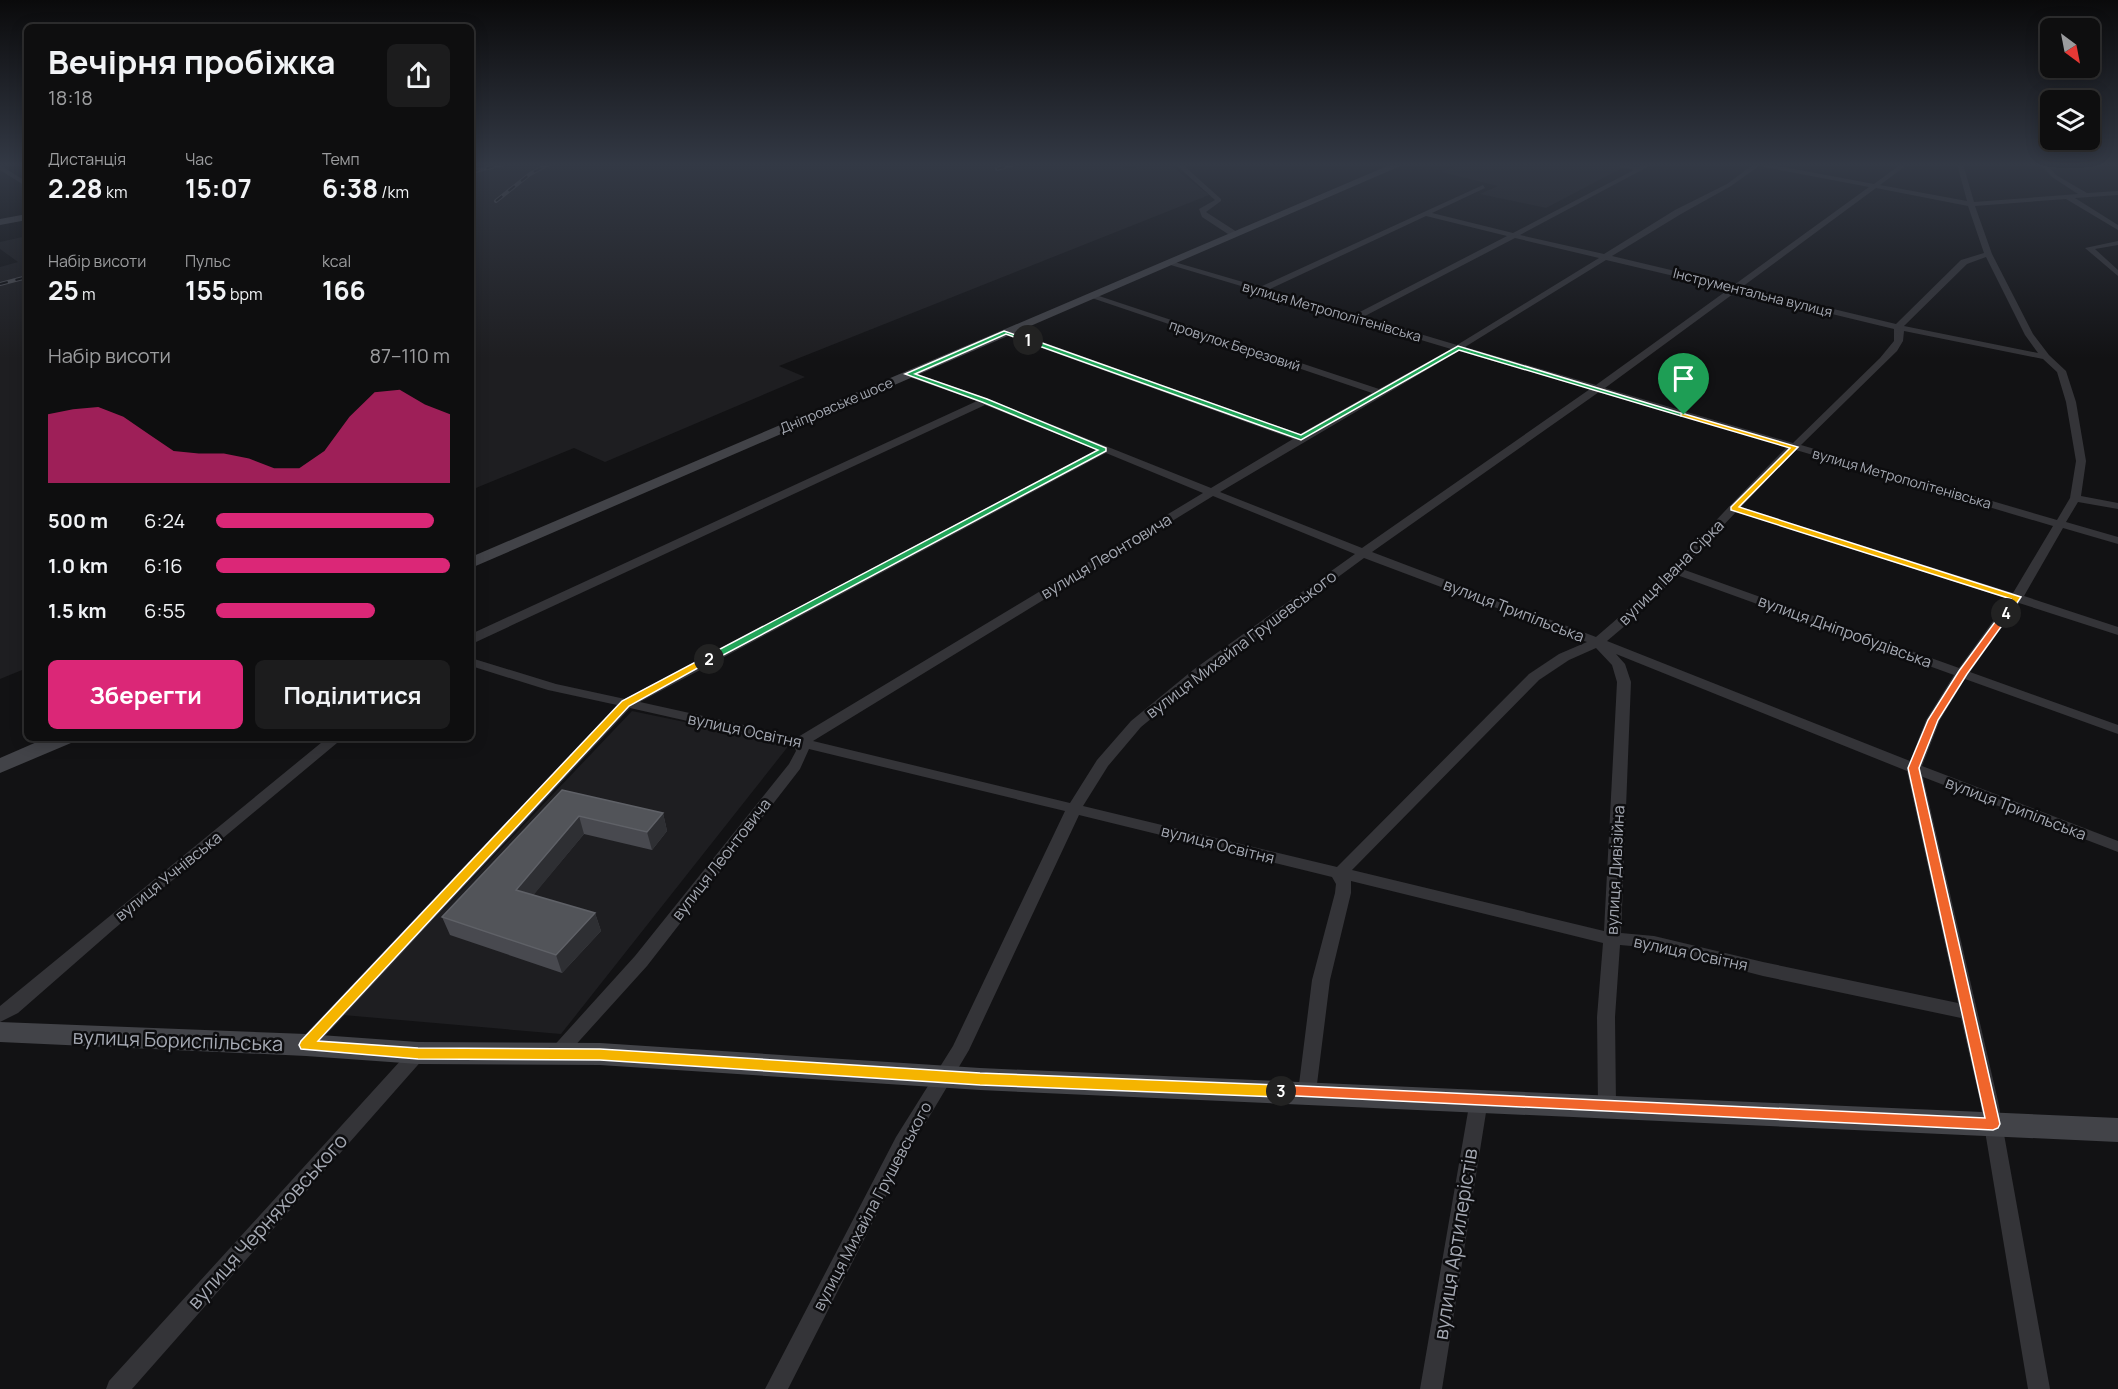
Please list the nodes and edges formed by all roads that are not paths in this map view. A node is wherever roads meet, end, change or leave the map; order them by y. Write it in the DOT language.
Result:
graph roads {
  1 [pos="1225,229"];
  2 [pos="1246,229"];
  3 [pos="1393,229"];
  4 [pos="1488,229"];
  5 [pos="1526,229"];
  6 [pos="1651,229"];
  7 [pos="1813,229"];
  8 [pos="1979,229"];
  9 [pos="1234,234"];
  10 [pos="1514,235"];
  11 [pos="2118,243"];
  12 [pos="1988,254"];
  13 [pos="1607,257"];
  14 [pos="1168,263"];
  15 [pos="2118,274"];
  16 [pos="1734,287"];
  17 [pos="1261,290"];
  18 [pos="1090,296"];
  19 [pos="1355,318"];
  20 [pos="1899,327"];
  21 [pos="1006,332"];
  22 [pos="1458,348"];
  23 [pos="2046,357"];
  24 [pos="909,374"];
  25 [pos="1598,389"];
  26 [pos="1380,393"];
  27 [pos="985,401"];
  28 [pos="1301,438"];
  29 [pos="1795,447"];
  30 [pos="1104,450"];
  31 [pos="1212,492"];
  32 [pos="2074,498"];
  33 [pos="2118,506"];
  34 [pos="1733,508"];
  35 [pos="2060,524"];
  36 [pos="2118,541"];
  37 [pos="1363,553"];
  38 [pos="474,562"];
  39 [pos="1673,570"];
  40 [pos="2016,597"];
  41 [pos="2118,631"];
  42 [pos="474,638"];
  43 [pos="1598,642"];
  44 [pos="474,663"];
  45 [pos="1962,673"];
  46 [pos="626,704"];
  47 [pos="2118,730"];
  48 [pos="57,741"];
  49 [pos="332,741"];
  50 [pos="800,742"];
  51 [pos="0,766"];
  52 [pos="1914,768"];
  53 [pos="1074,809"];
  54 [pos="2118,847"];
  55 [pos="1340,874"];
  56 [pos="1612,939"];
  57 [pos="1967,1012"];
  58 [pos="0,1015"];
  59 [pos="0,1032"];
  60 [pos="306,1045"];
  61 [pos="418,1053"];
  62 [pos="556,1055"];
  63 [pos="944,1076"];
  64 [pos="1306,1092"];
  65 [pos="1479,1100"];
  66 [pos="1607,1105"];
  67 [pos="1993,1124"];
  68 [pos="2118,1130"];
  69 [pos="117,1389"];
  70 [pos="776,1389"];
  71 [pos="1431,1389"];
  72 [pos="2039,1389"];
  1 -- 9 [label="street"];
  2 -- 9 [label="street, Дніпровське шосе"];
  3 -- 17 [label="street"];
  4 -- 10 [label="street, Інструментальна вулиця"];
  5 -- 10 [label="street"];
  6 -- 13 [label="street, вулиця Леонтовича"];
  7 -- 16 [label="street, вулиця Михайла Грушевського"];
  8 -- 12 [label="street"];
  9 -- 14 [label="street, Дніпровське шосе"];
  10 -- 13 [label="street, Інструментальна вулиця"];
  10 -- 19 [label="street"];
  11 -- 15 [label="street"];
  12 -- 20 [label="street, вулиця Івана Сірка"];
  12 -- 23 [label="street"];
  13 -- 16 [label="street, Інструментальна вулиця"];
  13 -- 22 [label="street, вулиця Леонтовича"];
  14 -- 17 [label="street, вулиця Метрополітенівська"];
  14 -- 18 [label="street, Дніпровське шосе"];
  16 -- 20 [label="street, Інструментальна вулиця"];
  16 -- 25 [label="street, вулиця Михайла Грушевського"];
  17 -- 19 [label="street, вулиця Метрополітенівська"];
  18 -- 21 [label="street, Дніпровське шосе"];
  18 -- 26 [label="street, провулок Березовий"];
  19 -- 22 [label="street, вулиця Метрополітенівська"];
  20 -- 23 [label="street, Інструментальна вулиця"];
  20 -- 29 [label="street, вулиця Івана Сірка"];
  21 -- 24 [label="street, Дніпровське шосе"];
  21 -- 28 [label="street"];
  22 -- 25 [label="street, вулиця Метрополітенівська"];
  22 -- 26 [label="street, вулиця Леонтовича"];
  23 -- 32 [label="street"];
  24 -- 27 [label="street, вулиця Трипільська"];
  24 -- 38 [label="street, Дніпровське шосе"];
  25 -- 29 [label="street, вулиця Метрополітенівська"];
  25 -- 37 [label="street, вулиця Михайла Грушевського"];
  26 -- 28 [label="street, вулиця Леонтовича"];
  27 -- 30 [label="street, вулиця Трипільська"];
  27 -- 42 [label="street"];
  28 -- 31 [label="street, вулиця Леонтовича"];
  29 -- 34 [label="street, вулиця Івана Сірка"];
  29 -- 35 [label="street, вулиця Метрополітенівська"];
  30 -- 31 [label="street, вулиця Трипільська"];
  30 -- 46 [label="street"];
  31 -- 37 [label="street, вулиця Трипільська"];
  31 -- 50 [label="street, вулиця Леонтовича"];
  32 -- 33 [label="street"];
  32 -- 35 [label="street"];
  34 -- 39 [label="street, вулиця Івана Сірка"];
  34 -- 40 [label="street"];
  35 -- 36 [label="street, вулиця Метрополітенівська"];
  35 -- 40 [label="street"];
  37 -- 43 [label="street, вулиця Трипільська"];
  37 -- 53 [label="street, вулиця Михайла Грушевського"];
  39 -- 43 [label="street, вулиця Івана Сірка"];
  39 -- 45 [label="street, вулиця Дніпробудівська"];
  40 -- 41 [label="street"];
  40 -- 45 [label="street"];
  43 -- 52 [label="street, вулиця Трипільська"];
  43 -- 55 [label="street, вулиця Івана Сірка"];
  43 -- 56 [label="street, вулиця Дивізійна"];
  44 -- 46 [label="street, вулиця Освітня"];
  45 -- 47 [label="street, вулиця Дніпробудівська"];
  45 -- 52 [label="street"];
  46 -- 50 [label="street, вулиця Освітня"];
  46 -- 60 [label="street"];
  48 -- 51 [label="street"];
  49 -- 58 [label="street, вулиця Учнівська"];
  50 -- 53 [label="street, вулиця Освітня"];
  50 -- 62 [label="street, вулиця Леонтовича"];
  52 -- 54 [label="street, вулиця Трипільська"];
  52 -- 57 [label="street"];
  53 -- 55 [label="street, вулиця Освітня"];
  53 -- 63 [label="street, вулиця Михайла Грушевського"];
  55 -- 56 [label="street, вулиця Освітня"];
  55 -- 64 [label="street"];
  56 -- 57 [label="street, вулиця Освітня"];
  56 -- 66 [label="street, вулиця Дивізійна"];
  57 -- 67 [label="street"];
  59 -- 60 [label="street, вулиця Бориспільська"];
  60 -- 61 [label="street, вулиця Бориспільська"];
  61 -- 62 [label="street, вулиця Бориспільська"];
  61 -- 69 [label="street, вулиця Черняховського"];
  62 -- 63 [label="street, вулиця Бориспільська"];
  63 -- 64 [label="street, вулиця Бориспільська"];
  63 -- 70 [label="street, вулиця Михайла Грушевського"];
  64 -- 65 [label="street, вулиця Бориспільська"];
  65 -- 66 [label="street, вулиця Бориспільська"];
  65 -- 71 [label="street, вулиця Артилерістів"];
  66 -- 67 [label="street, вулиця Бориспільська"];
  67 -- 68 [label="street, вулиця Бориспільська"];
  67 -- 72 [label="street"];
}
